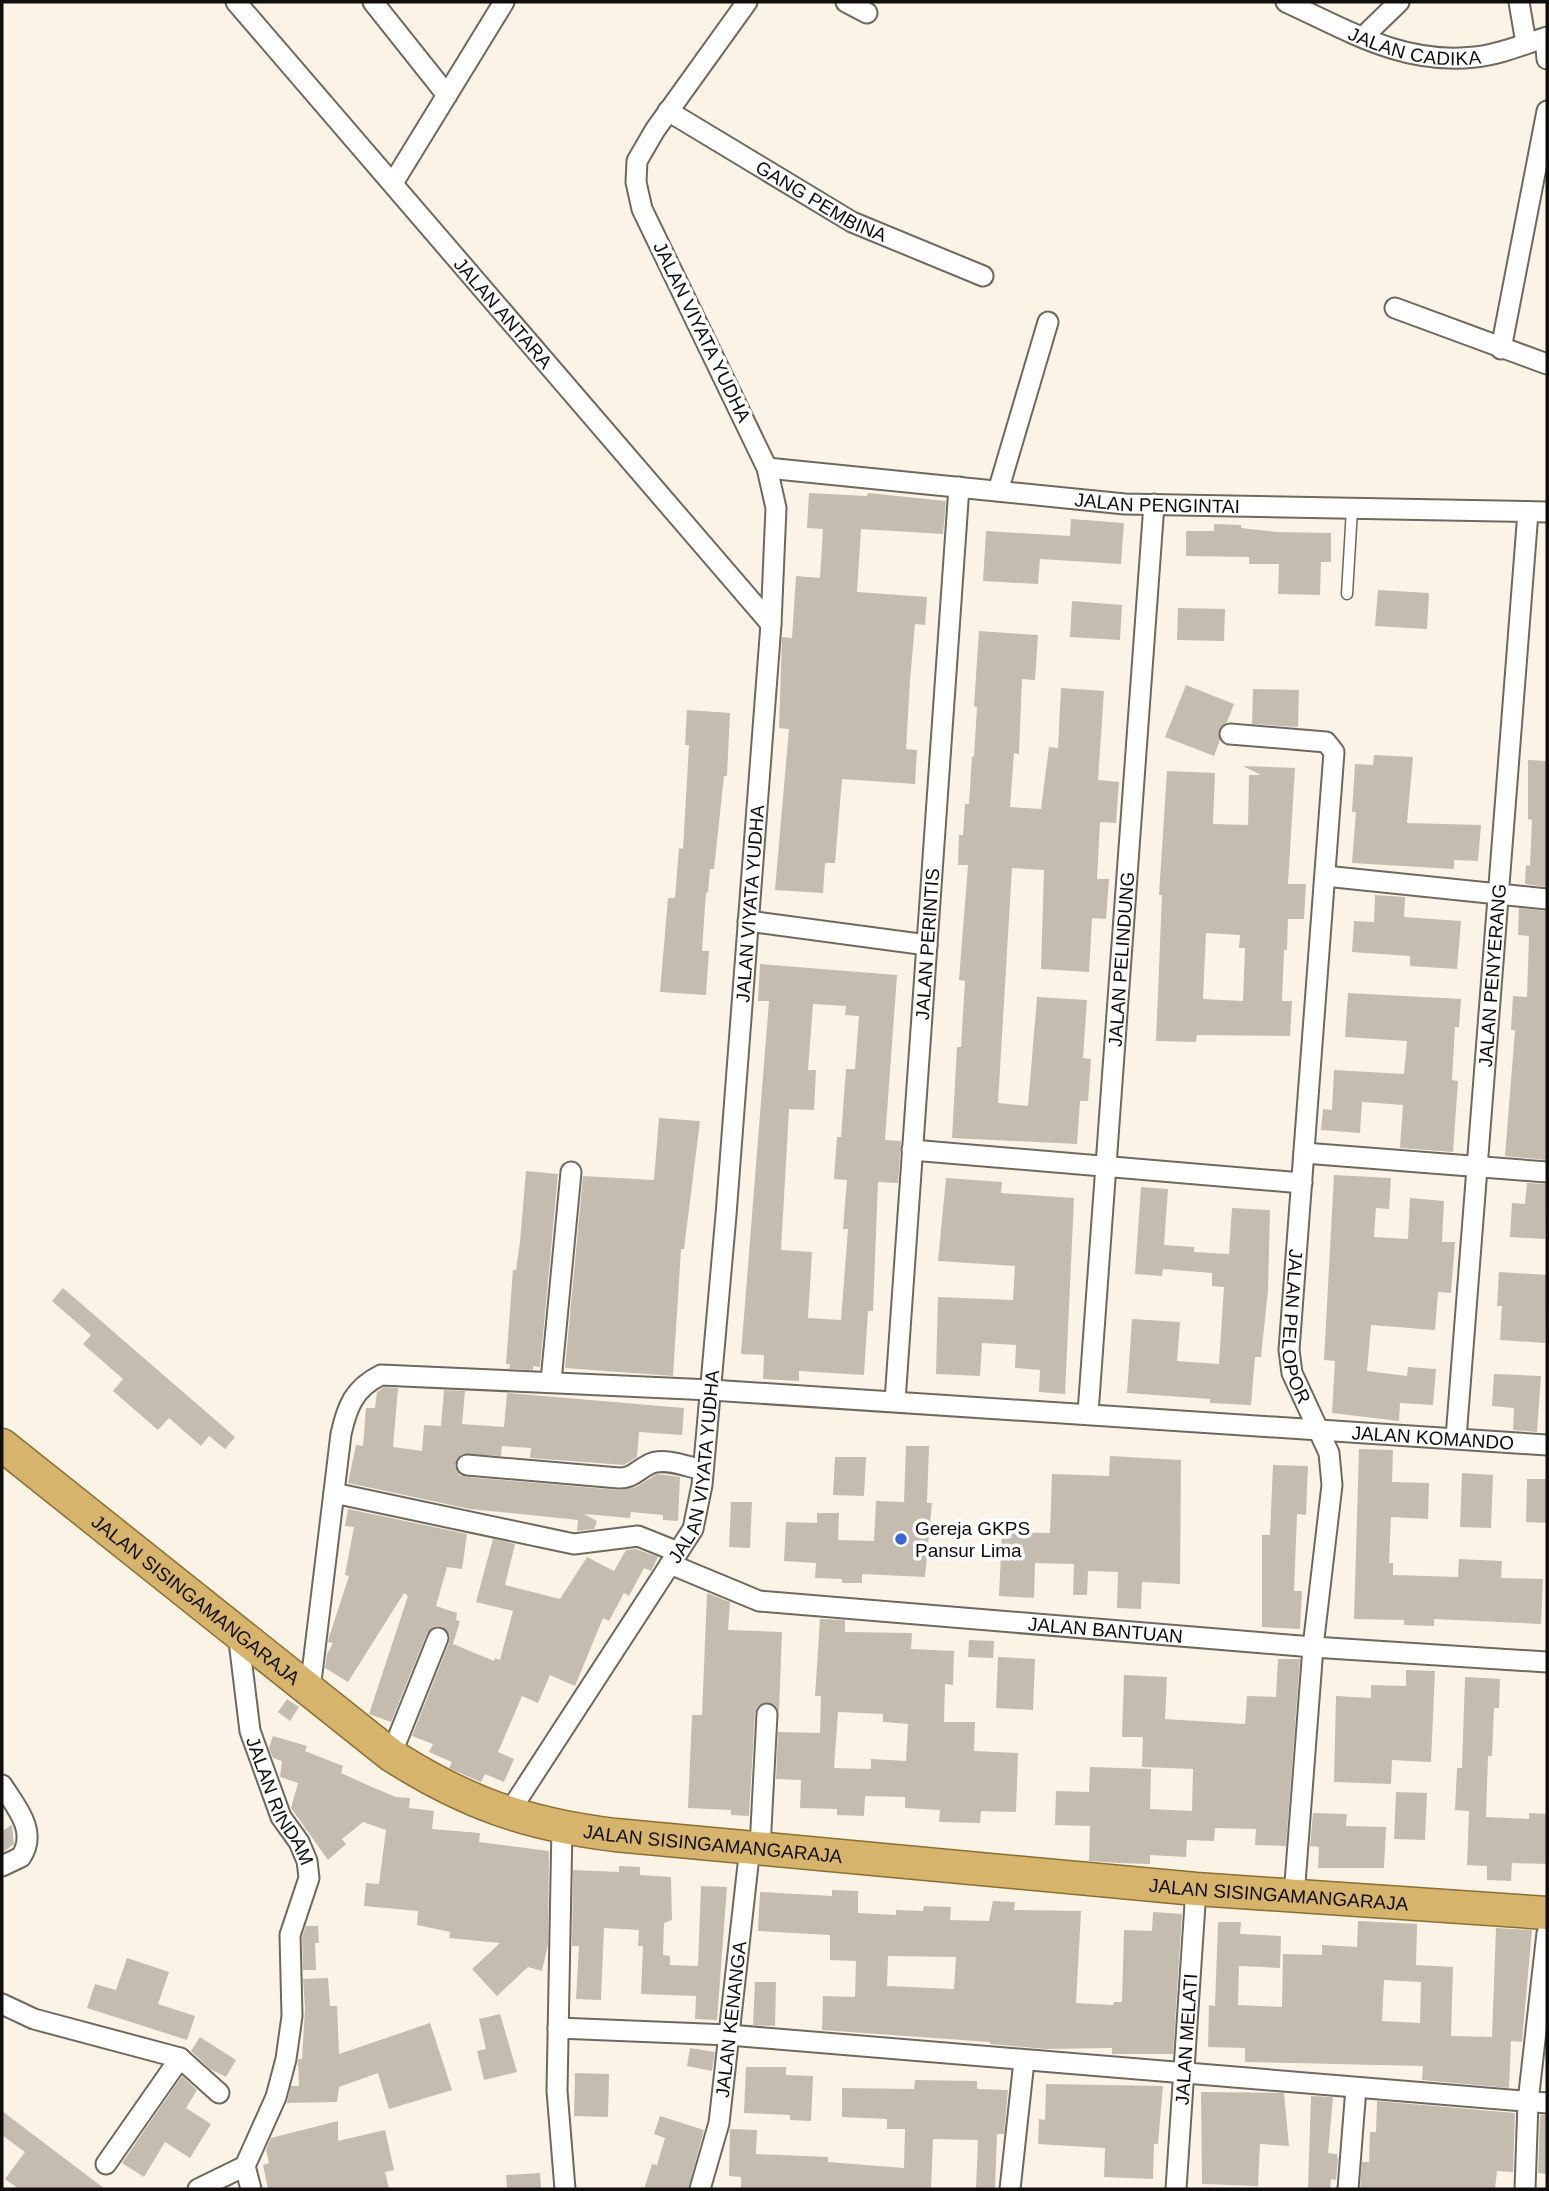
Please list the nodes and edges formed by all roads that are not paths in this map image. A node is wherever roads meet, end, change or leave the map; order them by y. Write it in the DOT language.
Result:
graph roads {
  1 [pos="236,2"];
  2 [pos="373,2"];
  3 [pos="504,2"];
  4 [pos="747,2"];
  5 [pos="846,2"];
  6 [pos="1286,2"];
  7 [pos="1399,2"];
  8 [pos="1520,2"];
  9 [pos="867,13"];
  10 [pos="1363,37"];
  11 [pos="1539,39"];
  12 [pos="1547,59"];
  13 [pos="447,95"];
  14 [pos="668,111"];
  15 [pos="1547,111"];
  16 [pos="393,183"];
  17 [pos="983,276"];
  18 [pos="1395,308"];
  19 [pos="1048,322"];
  20 [pos="1501,349"];
  21 [pos="1547,364"];
  22 [pos="767,468"];
  23 [pos="959,487"];
  24 [pos="998,491"];
  25 [pos="1154,505"];
  26 [pos="1352,509"];
  27 [pos="1537,512"];
  28 [pos="1347,594"];
  29 [pos="771,624"];
  30 [pos="1230,734"];
  31 [pos="1325,877"];
  32 [pos="1498,894"];
  33 [pos="1547,899"];
  34 [pos="748,920"];
  35 [pos="927,945"];
  36 [pos="912,1150"];
  37 [pos="1304,1153"];
  38 [pos="1106,1166"];
  39 [pos="1477,1167"];
  40 [pos="571,1171"];
  41 [pos="1547,1172"];
  42 [pos="1302,1183"];
  43 [pos="551,1381"];
  44 [pos="710,1390"];
  45 [pos="895,1401"];
  46 [pos="1088,1413"];
  47 [pos="1319,1429"];
  48 [pos="1456,1438"];
  49 [pos="2,1445"];
  50 [pos="1547,1445"];
  51 [pos="467,1465"];
  52 [pos="703,1470"];
  53 [pos="334,1493"];
  54 [pos="674,1558"];
  55 [pos="238,1633"];
  56 [pos="438,1638"];
  57 [pos="1313,1647"];
  58 [pos="1547,1662"];
  59 [pos="310,1690"];
  60 [pos="767,1714"];
  61 [pos="391,1755"];
  62 [pos="2,1785"];
  63 [pos="508,1814"];
  64 [pos="562,1827"];
  65 [pos="755,1848"];
  66 [pos="2,1866"];
  67 [pos="1196,1889"];
  68 [pos="1294,1896"];
  69 [pos="1547,1913"];
  70 [pos="1547,1933"];
  71 [pos="2,2004"];
  72 [pos="558,2028"];
  73 [pos="729,2035"];
  74 [pos="180,2058"];
  75 [pos="1024,2061"];
  76 [pos="1184,2074"];
  77 [pos="1356,2088"];
  78 [pos="219,2093"];
  79 [pos="1537,2103"];
  80 [pos="106,2164"];
  81 [pos="245,2166"];
  82 [pos="198,2189"];
  83 [pos="251,2189"];
  84 [pos="565,2189"];
  85 [pos="700,2189"];
  86 [pos="1010,2189"];
  87 [pos="1176,2189"];
  88 [pos="1348,2189"];
  89 [pos="1525,2189"];
  1 -- 16 [label="street, JALAN ANTARA"];
  2 -- 13 [label="street"];
  3 -- 13 [label="street"];
  4 -- 14 [label="street, JALAN VIYATA YUDHA"];
  5 -- 9 [label="street"];
  6 -- 10 [label="street, JALAN CADIKA"];
  7 -- 10 [label="street"];
  8 -- 11 [label="street"];
  10 -- 11 [label="street, JALAN CADIKA"];
  11 -- 12 [label="street"];
  13 -- 16 [label="street"];
  14 -- 17 [label="street, GANG PEMBINA"];
  14 -- 22 [label="street, JALAN VIYATA YUDHA"];
  15 -- 20 [label="street"];
  16 -- 29 [label="street, JALAN ANTARA"];
  18 -- 20 [label="street"];
  19 -- 24 [label="street"];
  20 -- 21 [label="street"];
  22 -- 23 [label="street, JALAN PENGINTAI"];
  22 -- 29 [label="street, JALAN VIYATA YUDHA"];
  23 -- 24 [label="street, JALAN PENGINTAI"];
  23 -- 35 [label="street, JALAN PERINTIS"];
  24 -- 25 [label="street, JALAN PENGINTAI"];
  25 -- 26 [label="street, JALAN PENGINTAI"];
  25 -- 38 [label="street, JALAN PELINDUNG"];
  26 -- 27 [label="street, JALAN PENGINTAI"];
  26 -- 28 [label="lane"];
  27 -- 32 [label="street, JALAN PENYERANG"];
  29 -- 34 [label="street, JALAN VIYATA YUDHA"];
  30 -- 31 [label="street, JALAN PELOPOR"];
  31 -- 32 [label="street"];
  31 -- 37 [label="street, JALAN PELOPOR"];
  32 -- 33 [label="street"];
  32 -- 39 [label="street, JALAN PENYERANG"];
  34 -- 35 [label="street"];
  34 -- 44 [label="street, JALAN VIYATA YUDHA"];
  35 -- 36 [label="street, JALAN PERINTIS"];
  36 -- 38 [label="street"];
  36 -- 45 [label="street, JALAN PERINTIS"];
  37 -- 39 [label="street"];
  37 -- 42 [label="street, JALAN PELOPOR"];
  38 -- 42 [label="street"];
  38 -- 46 [label="street, JALAN PELINDUNG"];
  39 -- 41 [label="street"];
  39 -- 48 [label="street, JALAN PENYERANG"];
  40 -- 43 [label="street"];
  42 -- 47 [label="street, JALAN PELOPOR"];
  43 -- 44 [label="street"];
  43 -- 53 [label="street"];
  44 -- 45 [label="street"];
  44 -- 52 [label="street, JALAN VIYATA YUDHA"];
  45 -- 46 [label="street"];
  46 -- 47 [label="street"];
  47 -- 48 [label="street, JALAN KOMANDO"];
  47 -- 57 [label="street, JALAN PELOPOR"];
  48 -- 50 [label="street, JALAN KOMANDO"];
  49 -- 55 [label="highway, JALAN SISINGAMANGARAJA"];
  51 -- 52 [label="street"];
  52 -- 54 [label="street, JALAN VIYATA YUDHA"];
  53 -- 54 [label="street, JALAN BANTUAN"];
  53 -- 59 [label="street"];
  54 -- 57 [label="street, JALAN BANTUAN"];
  54 -- 63 [label="street, JALAN VIYATA YUDHA"];
  55 -- 59 [label="highway, JALAN SISINGAMANGARAJA"];
  55 -- 81 [label="street, JALAN RINDAM"];
  56 -- 61 [label="street"];
  57 -- 58 [label="street, JALAN BANTUAN"];
  57 -- 68 [label="street, JALAN PELOPOR"];
  59 -- 61 [label="highway, JALAN SISINGAMANGARAJA"];
  60 -- 65 [label="street, JALAN KENANGA"];
  61 -- 63 [label="highway, JALAN SISINGAMANGARAJA"];
  62 -- 66 [label="street"];
  63 -- 64 [label="highway, JALAN SISINGAMANGARAJA"];
  64 -- 65 [label="highway, JALAN SISINGAMANGARAJA"];
  64 -- 72 [label="street"];
  65 -- 67 [label="highway, JALAN SISINGAMANGARAJA"];
  65 -- 73 [label="street, JALAN KENANGA"];
  67 -- 68 [label="highway, JALAN SISINGAMANGARAJA"];
  67 -- 76 [label="street, JALAN MELATI"];
  68 -- 69 [label="highway, JALAN SISINGAMANGARAJA"];
  70 -- 79 [label="street"];
  71 -- 74 [label="street"];
  72 -- 73 [label="street"];
  72 -- 84 [label="street"];
  73 -- 75 [label="street"];
  73 -- 85 [label="street, JALAN KENANGA"];
  74 -- 78 [label="street"];
  74 -- 80 [label="street"];
  75 -- 76 [label="street"];
  75 -- 86 [label="street"];
  76 -- 77 [label="street"];
  76 -- 87 [label="street, JALAN MELATI"];
  77 -- 79 [label="street"];
  77 -- 88 [label="street"];
  79 -- 89 [label="street"];
  81 -- 82 [label="street"];
  81 -- 83 [label="street"];
}
